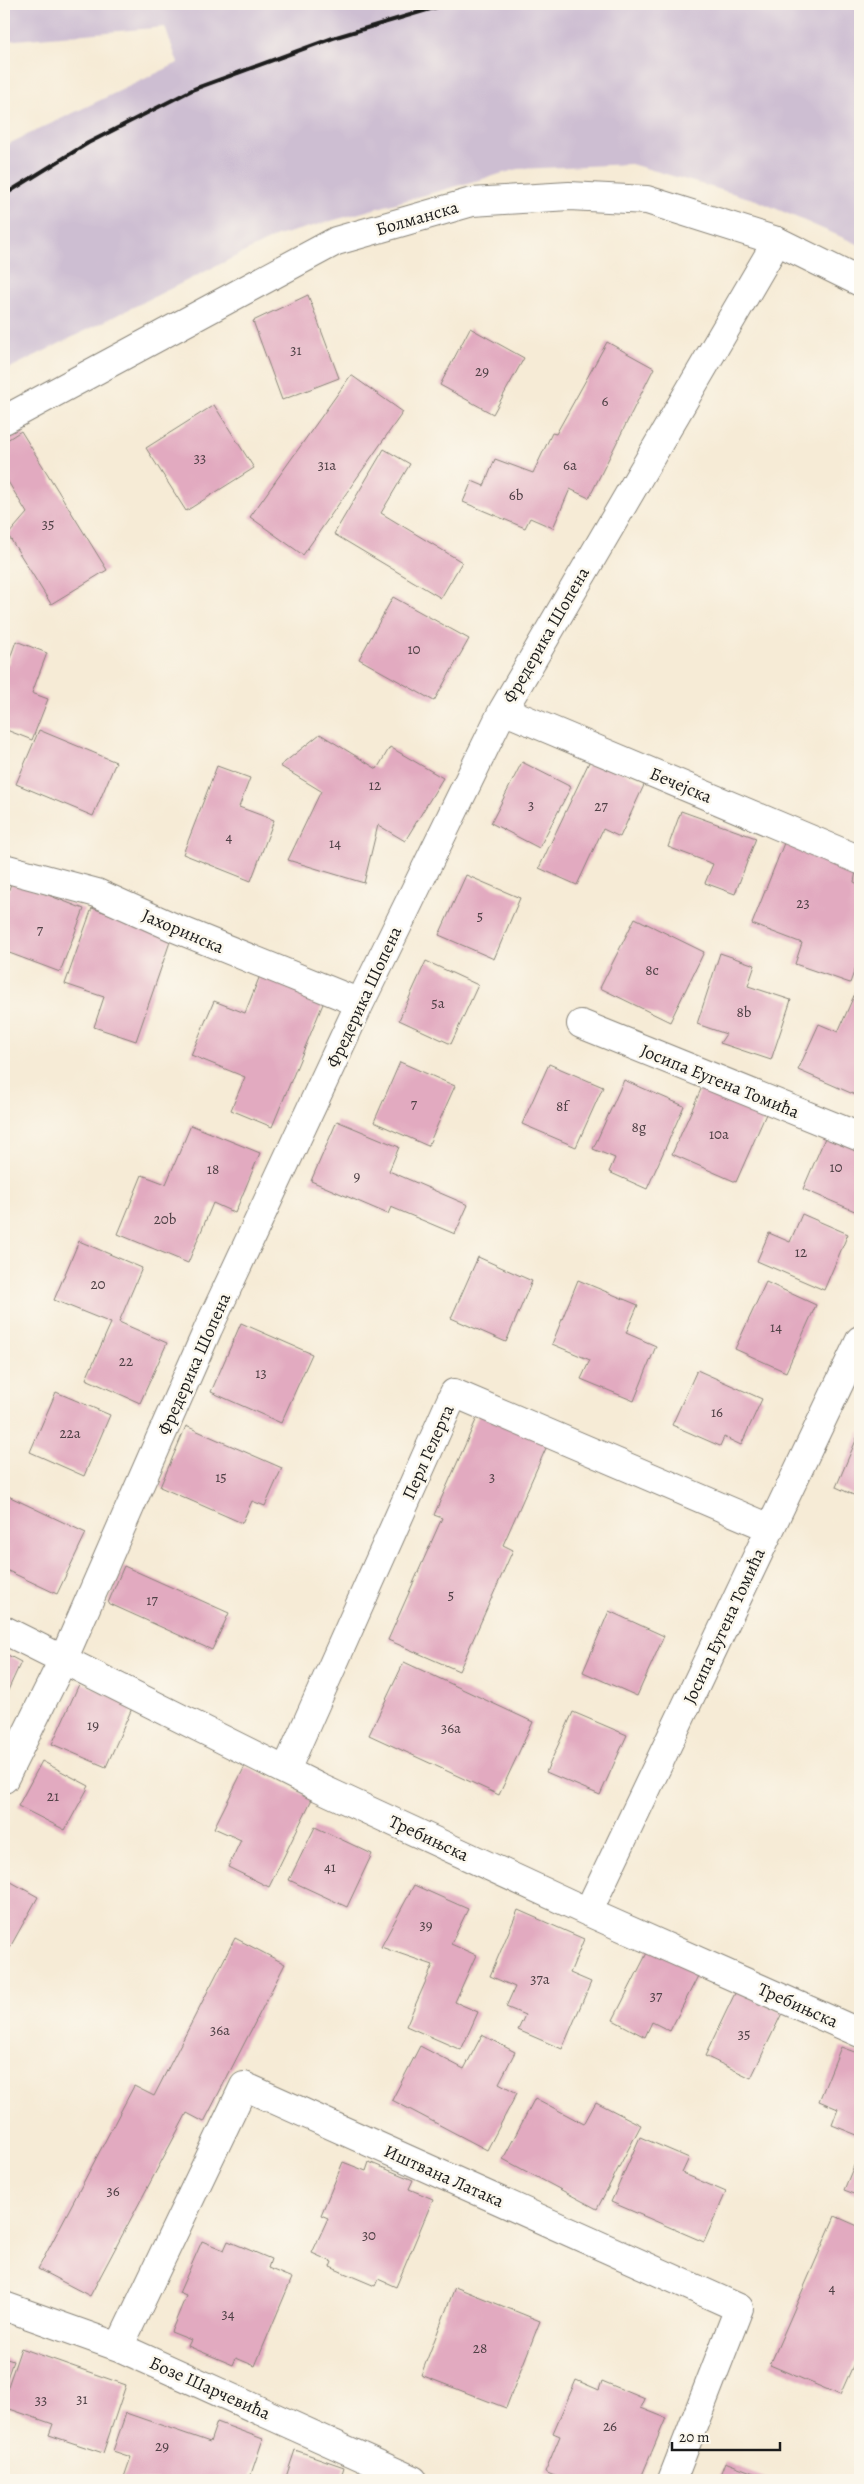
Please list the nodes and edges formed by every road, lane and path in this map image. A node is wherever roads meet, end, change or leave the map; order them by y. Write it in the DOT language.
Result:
graph roads {
  1 [pos="777,241"];
  2 [pos="860,282"];
  3 [pos="4,420"];
  4 [pos="503,710"];
  5 [pos="860,860"];
  6 [pos="4,868"];
  7 [pos="360,1003"];
  8 [pos="580,1024"];
  9 [pos="860,1137"];
  10 [pos="860,1340"];
  11 [pos="770,1528"];
  12 [pos="4,1630"];
  13 [pos="63,1660"];
  14 [pos="286,1770"];
  15 [pos="4,1779"];
  16 [pos="588,1912"];
  17 [pos="860,2033"];
  18 [pos="4,2306"];
  19 [pos="119,2347"];
  20 [pos="413,2480"];
  21 [pos="672,2480"];
  1 -- 2 [label="street, Болманска"];
  1 -- 3 [label="street, Болманска"];
  1 -- 4 [label="street, Фредерика Шопена"];
  4 -- 5 [label="street, Бечејска"];
  4 -- 7 [label="street, Фредерика Шопена"];
  6 -- 7 [label="street, Јахоринска"];
  7 -- 13 [label="street, Фредерика Шопена"];
  8 -- 9 [label="street, Јосипа Еугена Томића"];
  10 -- 11 [label="street, Јосипа Еугена Томића"];
  11 -- 14 [label="street, Перл Гелерта"];
  11 -- 16 [label="street, Јосипа Еугена Томића"];
  12 -- 13 [label="street, Требињска"];
  13 -- 14 [label="street, Требињска"];
  13 -- 15 [label="street, Фредерика Шопена"];
  14 -- 16 [label="street, Требињска"];
  16 -- 17 [label="street, Требињска"];
  18 -- 19 [label="street, Бозе Шарчевића"];
  19 -- 20 [label="street, Бозе Шарчевића"];
  19 -- 21 [label="street, Иштвана Латака"];
}
